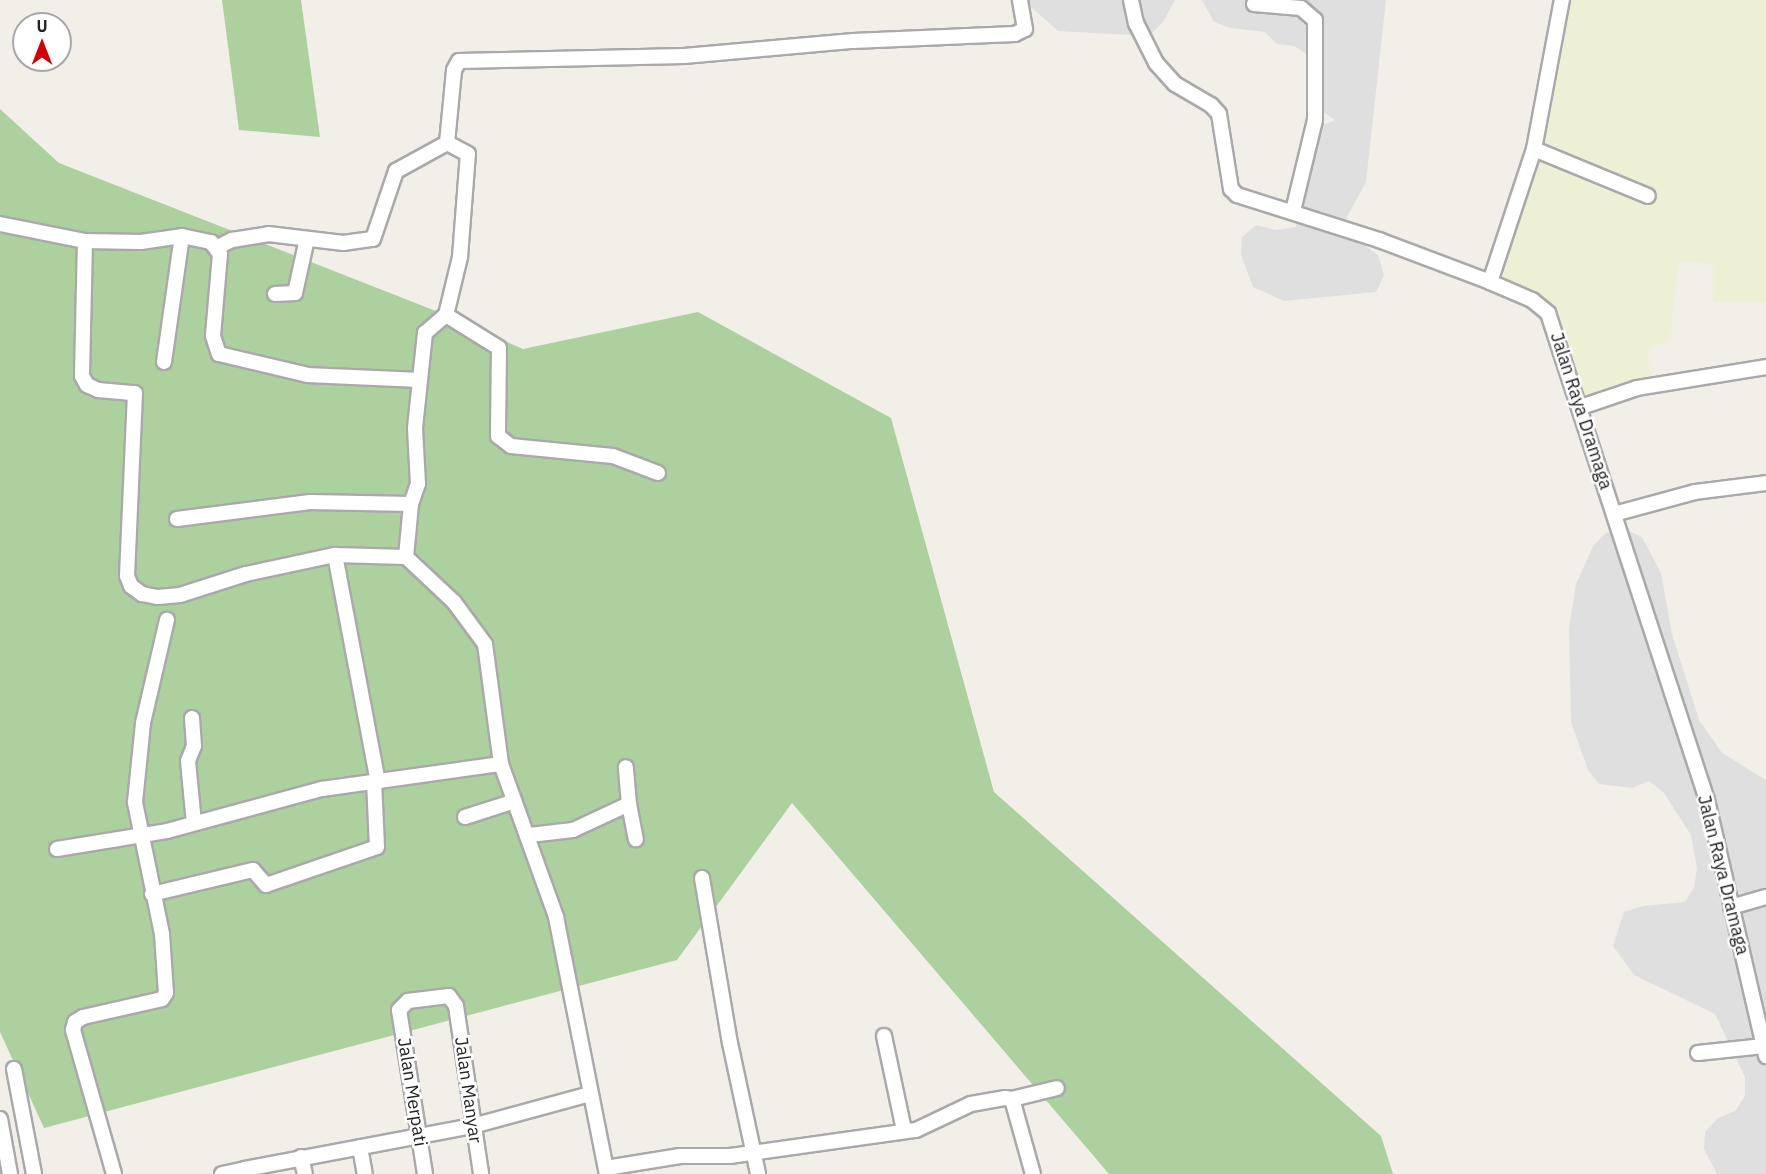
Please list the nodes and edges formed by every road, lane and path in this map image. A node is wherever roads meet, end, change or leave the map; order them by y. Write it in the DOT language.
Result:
graph roads {
  1 [pos="1020,0"];
  2 [pos="1131,0"];
  3 [pos="1562,0"];
  4 [pos="1254,4"];
  5 [pos="447,143"];
  6 [pos="1533,149"];
  7 [pos="1648,196"];
  8 [pos="1293,211"];
  9 [pos="0,224"];
  10 [pos="182,236"];
  11 [pos="307,239"];
  12 [pos="85,241"];
  13 [pos="218,247"];
  14 [pos="1490,282"];
  15 [pos="275,294"];
  16 [pos="446,315"];
  17 [pos="164,362"];
  18 [pos="1766,368"];
  19 [pos="419,380"];
  20 [pos="1581,406"];
  21 [pos="658,473"];
  22 [pos="1766,483"];
  23 [pos="411,504"];
  24 [pos="1614,514"];
  25 [pos="177,519"];
  26 [pos="335,555"];
  27 [pos="406,557"];
  28 [pos="167,620"];
  29 [pos="192,718"];
  30 [pos="501,764"];
  31 [pos="626,767"];
  32 [pos="376,782"];
  33 [pos="515,801"];
  34 [pos="629,804"];
  35 [pos="465,817"];
  36 [pos="194,823"];
  37 [pos="530,835"];
  38 [pos="140,837"];
  39 [pos="636,839"];
  40 [pos="57,849"];
  41 [pos="702,878"];
  42 [pos="152,894"];
  43 [pos="1766,897"];
  44 [pos="1731,908"];
  45 [pos="456,1006"];
  46 [pos="1760,1009"];
  47 [pos="884,1036"];
  48 [pos="1765,1051"];
  49 [pos="1698,1053"];
  50 [pos="14,1069"];
  51 [pos="1057,1088"];
  52 [pos="590,1094"];
  53 [pos="1012,1099"];
  54 [pos="0,1119"];
  55 [pos="473,1126"];
  56 [pos="904,1130"];
  57 [pos="418,1137"];
  58 [pos="2,1141"];
  59 [pos="360,1147"];
  60 [pos="751,1153"];
  61 [pos="301,1157"];
  62 [pos="606,1171"];
  63 [pos="246,1172"];
  64 [pos="10,1174"];
  65 [pos="34,1174"];
  66 [pos="114,1174"];
  67 [pos="222,1174"];
  68 [pos="305,1174"];
  69 [pos="365,1174"];
  70 [pos="425,1174"];
  71 [pos="481,1174"];
  72 [pos="758,1174"];
  73 [pos="1033,1174"];
  1 -- 5 [label="street"];
  2 -- 8 [label="street, Jalan Raya Dramaga"];
  3 -- 6 [label="street"];
  4 -- 8 [label="street"];
  5 -- 11 [label="street"];
  5 -- 16 [label="street"];
  6 -- 7 [label="street"];
  6 -- 14 [label="street"];
  8 -- 14 [label="street, Jalan Raya Dramaga"];
  9 -- 12 [label="street"];
  10 -- 12 [label="street"];
  10 -- 13 [label="street"];
  10 -- 17 [label="street"];
  11 -- 13 [label="street"];
  11 -- 15 [label="street"];
  12 -- 26 [label="street"];
  13 -- 19 [label="street"];
  14 -- 20 [label="street, Jalan Raya Dramaga"];
  16 -- 19 [label="street"];
  16 -- 21 [label="street"];
  18 -- 20 [label="street"];
  19 -- 23 [label="street"];
  20 -- 24 [label="street, Jalan Raya Dramaga"];
  22 -- 24 [label="street"];
  23 -- 25 [label="street"];
  23 -- 27 [label="street"];
  24 -- 44 [label="street, Jalan Raya Dramaga"];
  26 -- 27 [label="street"];
  26 -- 32 [label="street"];
  27 -- 30 [label="street"];
  28 -- 38 [label="street"];
  29 -- 36 [label="street"];
  30 -- 32 [label="street"];
  30 -- 33 [label="street"];
  31 -- 34 [label="street"];
  32 -- 36 [label="street"];
  32 -- 42 [label="street"];
  33 -- 35 [label="street"];
  33 -- 37 [label="street"];
  34 -- 37 [label="street"];
  34 -- 39 [label="street"];
  36 -- 38 [label="street"];
  37 -- 52 [label="street"];
  38 -- 40 [label="street"];
  38 -- 42 [label="street"];
  41 -- 60 [label="street"];
  42 -- 66 [label="street"];
  43 -- 44 [label="street"];
  44 -- 46 [label="street, Jalan Raya Dramaga"];
  45 -- 55 [label="street, Jalan Manyar"];
  45 -- 57 [label="street, Jalan Merpati"];
  46 -- 48 [label="street, Jalan Raya Dramaga"];
  47 -- 56 [label="street"];
  48 -- 49 [label="street"];
  50 -- 65 [label="street"];
  51 -- 53 [label="street"];
  52 -- 55 [label="street"];
  52 -- 62 [label="street"];
  53 -- 56 [label="street"];
  53 -- 73 [label="street"];
  54 -- 58 [label="street"];
  55 -- 57 [label="street"];
  55 -- 71 [label="street, Jalan Manyar"];
  56 -- 60 [label="street"];
  57 -- 59 [label="street"];
  57 -- 70 [label="street, Jalan Merpati"];
  58 -- 64 [label="street"];
  59 -- 61 [label="street"];
  59 -- 69 [label="street"];
  60 -- 62 [label="street"];
  60 -- 72 [label="street"];
  61 -- 63 [label="street"];
  61 -- 68 [label="street"];
  63 -- 67 [label="street"];
}
